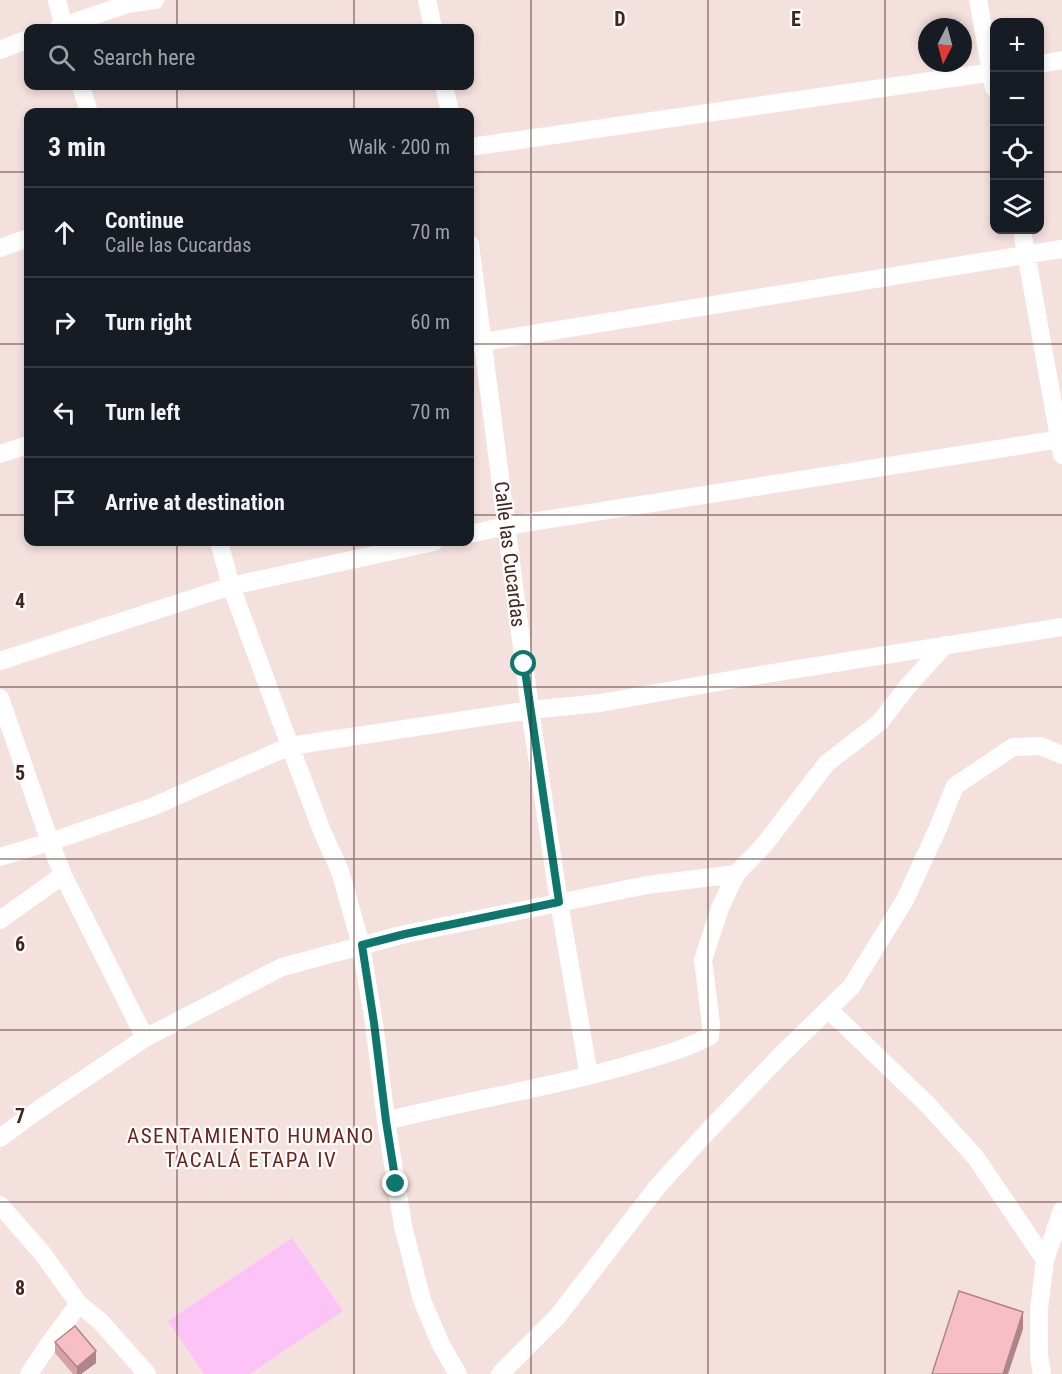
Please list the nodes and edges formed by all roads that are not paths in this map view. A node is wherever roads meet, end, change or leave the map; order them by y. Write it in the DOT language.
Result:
graph roads {
  1 [pos="57,0"];
  2 [pos="155,0"];
  3 [pos="427,0"];
  4 [pos="978,0"];
  5 [pos="61,24"];
  6 [pos="73,24"];
  7 [pos="432,24"];
  8 [pos="24,41"];
  9 [pos="0,50"];
  10 [pos="1062,60"];
  11 [pos="1044,63"];
  12 [pos="992,72"];
  13 [pos="990,77"];
  14 [pos="82,90"];
  15 [pos="445,90"];
  16 [pos="88,108"];
  17 [pos="449,108"];
  18 [pos="474,146"];
  19 [pos="1023,234"];
  20 [pos="24,239"];
  21 [pos="0,248"];
  22 [pos="1062,249"];
  23 [pos="1027,254"];
  24 [pos="474,309"];
  25 [pos="476,342"];
  26 [pos="1061,445"];
  27 [pos="24,446"];
  28 [pos="0,453"];
  29 [pos="506,526"];
  30 [pos="474,533"];
  31 [pos="220,546"];
  32 [pos="416,546"];
  33 [pos="231,586"];
  34 [pos="1062,627"];
  35 [pos="945,645"];
  36 [pos="0,661"];
  37 [pos="0,698"];
  38 [pos="530,710"];
  39 [pos="290,746"];
  40 [pos="1062,754"];
  41 [pos="50,842"];
  42 [pos="0,857"];
  43 [pos="736,874"];
  44 [pos="63,875"];
  45 [pos="559,902"];
  46 [pos="0,920"];
  47 [pos="362,945"];
  48 [pos="828,1009"];
  49 [pos="145,1038"];
  50 [pos="590,1076"];
  51 [pos="386,1121"];
  52 [pos="0,1138"];
  53 [pos="0,1205"];
  54 [pos="1062,1210"];
  55 [pos="1045,1260"];
  56 [pos="79,1304"];
  57 [pos="29,1374"];
  58 [pos="147,1374"];
  59 [pos="458,1374"];
  60 [pos="500,1374"];
  61 [pos="1042,1374"];
  1 -- 5 [label="street"];
  2 -- 6 [label="street"];
  3 -- 7 [label="street"];
  4 -- 12 [label="street"];
  8 -- 9 [label="street"];
  10 -- 11 [label="street"];
  13 -- 18 [label="street"];
  14 -- 16 [label="street"];
  15 -- 17 [label="street"];
  19 -- 23 [label="street"];
  20 -- 21 [label="street"];
  22 -- 23 [label="street"];
  23 -- 25 [label="street"];
  23 -- 26 [label="street"];
  24 -- 25 [label="street, Calle las Cucardas"];
  25 -- 29 [label="street, Calle las Cucardas"];
  26 -- 29 [label="street"];
  27 -- 28 [label="street"];
  29 -- 30 [label="street"];
  29 -- 38 [label="street, Calle las Cucardas"];
  31 -- 33 [label="street"];
  32 -- 33 [label="street"];
  33 -- 36 [label="street"];
  33 -- 39 [label="street"];
  34 -- 35 [label="street"];
  35 -- 38 [label="street"];
  35 -- 43 [label="street"];
  37 -- 41 [label="street"];
  38 -- 39 [label="street"];
  38 -- 45 [label="street, Calle las Cucardas"];
  39 -- 41 [label="street"];
  39 -- 47 [label="street"];
  40 -- 48 [label="street"];
  41 -- 42 [label="street"];
  41 -- 44 [label="street"];
  43 -- 45 [label="street"];
  43 -- 50 [label="street"];
  44 -- 46 [label="street"];
  44 -- 49 [label="street"];
  45 -- 47 [label="street"];
  45 -- 50 [label="street, Calle las Cucardas"];
  47 -- 49 [label="street"];
  47 -- 51 [label="street"];
  48 -- 55 [label="street"];
  48 -- 60 [label="street"];
  49 -- 52 [label="street"];
  50 -- 51 [label="street"];
  51 -- 59 [label="street"];
  53 -- 56 [label="street"];
  54 -- 55 [label="street"];
  55 -- 61 [label="street"];
  56 -- 57 [label="street"];
  56 -- 58 [label="street"];
}
